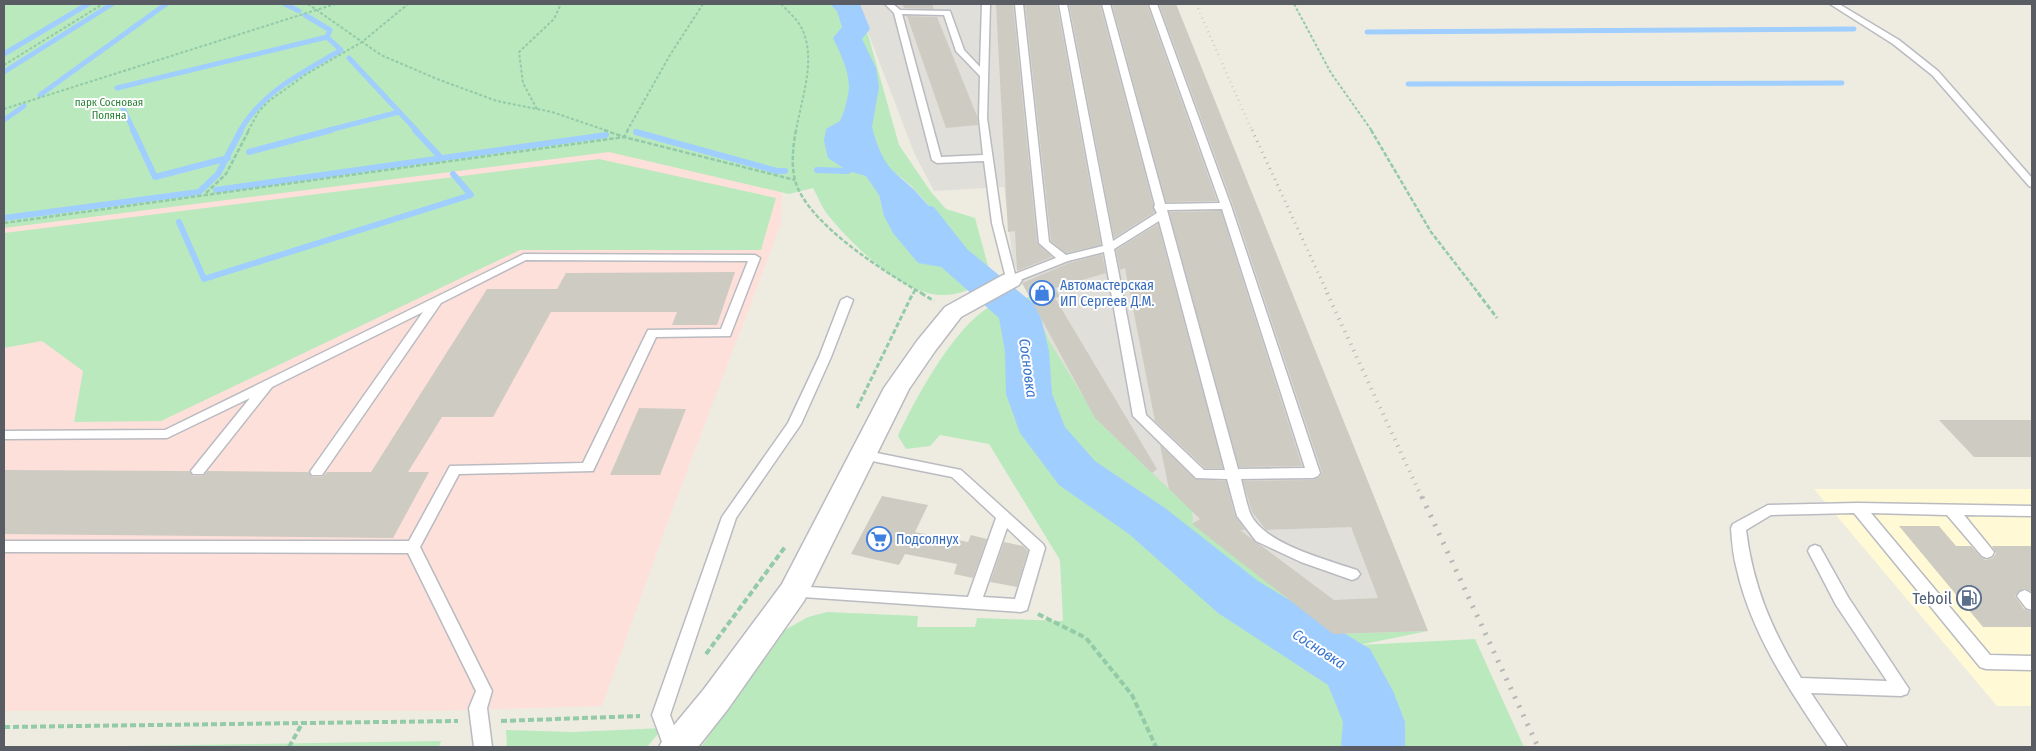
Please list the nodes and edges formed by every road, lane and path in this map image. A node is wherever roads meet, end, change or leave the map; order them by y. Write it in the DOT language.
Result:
graph roads {
  1 [pos="103,4"];
  2 [pos="308,4"];
  3 [pos="335,4"];
  4 [pos="408,4"];
  5 [pos="558,4"];
  6 [pos="703,4"];
  7 [pos="780,4"];
  8 [pos="889,4"];
  9 [pos="986,4"];
  10 [pos="1019,4"];
  11 [pos="1063,4"];
  12 [pos="1106,4"];
  13 [pos="1153,4"];
  14 [pos="1294,4"];
  15 [pos="1834,4"];
  16 [pos="316,8"];
  17 [pos="898,12"];
  18 [pos="362,42"];
  19 [pos="4,65"];
  20 [pos="984,75"];
  21 [pos="4,109"];
  22 [pos="538,109"];
  23 [pos="624,137"];
  24 [pos="988,158"];
  25 [pos="795,180"];
  26 [pos="2032,184"];
  27 [pos="206,194"];
  28 [pos="1226,206"];
  29 [pos="1160,211"];
  30 [pos="4,222"];
  31 [pos="1108,248"];
  32 [pos="1064,260"];
  33 [pos="997,288"];
  34 [pos="915,290"];
  35 [pos="847,300"];
  36 [pos="436,301"];
  37 [pos="953,312"];
  38 [pos="1497,318"];
  39 [pos="269,383"];
  40 [pos="854,414"];
  41 [pos="4,435"];
  42 [pos="862,455"];
  43 [pos="198,471"];
  44 [pos="317,472"];
  45 [pos="1232,475"];
  46 [pos="1858,508"];
  47 [pos="1951,510"];
  48 [pos="2032,511"];
  49 [pos="1004,517"];
  50 [pos="787,544"];
  51 [pos="4,547"];
  52 [pos="413,547"];
  53 [pos="1815,551"];
  54 [pos="1987,552"];
  55 [pos="1352,574"];
  56 [pos="793,592"];
  57 [pos="973,603"];
  58 [pos="1052,621"];
  59 [pos="701,661"];
  60 [pos="2032,663"];
  61 [pos="1795,685"];
  62 [pos="661,715"];
  63 [pos="480,721"];
  64 [pos="303,722"];
  65 [pos="4,727"];
  66 [pos="289,747"];
  67 [pos="484,747"];
  68 [pos="673,747"];
  69 [pos="677,747"];
  70 [pos="1156,747"];
  71 [pos="1838,747"];
  1 -- 19 [label="path"];
  2 -- 16 [label="path"];
  3 -- 16 [label="path"];
  4 -- 18 [label="path"];
  5 -- 22 [label="path"];
  6 -- 23 [label="path"];
  7 -- 25 [label="path"];
  8 -- 17 [label="lane"];
  9 -- 20 [label="lane"];
  10 -- 32 [label="lane"];
  11 -- 31 [label="lane"];
  12 -- 29 [label="lane"];
  13 -- 28 [label="lane"];
  14 -- 38 [label="path"];
  15 -- 26 [label="lane"];
  16 -- 18 [label="path"];
  16 -- 21 [label="path"];
  17 -- 20 [label="lane"];
  17 -- 24 [label="lane"];
  18 -- 22 [label="path"];
  18 -- 27 [label="path"];
  20 -- 24 [label="lane"];
  22 -- 23 [label="path"];
  23 -- 25 [label="path"];
  23 -- 27 [label="path"];
  24 -- 33 [label="lane"];
  25 -- 34 [label="path"];
  27 -- 30 [label="path"];
  28 -- 29 [label="lane"];
  28 -- 45 [label="lane"];
  29 -- 31 [label="lane"];
  29 -- 45 [label="lane"];
  31 -- 32 [label="lane"];
  31 -- 45 [label="lane"];
  32 -- 33 [label="lane"];
  33 -- 37 [label="street"];
  34 -- 37 [label="path"];
  34 -- 40 [label="path"];
  35 -- 62 [label="lane"];
  36 -- 39 [label="lane"];
  36 -- 44 [label="lane"];
  36 -- 52 [label="lane"];
  37 -- 42 [label="street"];
  39 -- 41 [label="lane"];
  39 -- 43 [label="lane"];
  42 -- 49 [label="lane"];
  42 -- 56 [label="street"];
  45 -- 55 [label="lane"];
  46 -- 47 [label="lane"];
  46 -- 60 [label="lane"];
  46 -- 61 [label="lane"];
  47 -- 48 [label="lane"];
  47 -- 54 [label="lane"];
  49 -- 57 [label="lane"];
  49 -- 57 [label="lane"];
  50 -- 59 [label="path"];
  51 -- 52 [label="lane"];
  52 -- 63 [label="lane"];
  53 -- 61 [label="lane"];
  56 -- 57 [label="lane"];
  56 -- 69 [label="street"];
  58 -- 70 [label="path"];
  61 -- 71 [label="lane"];
  62 -- 63 [label="path"];
  62 -- 68 [label="lane"];
  63 -- 64 [label="path"];
  63 -- 67 [label="lane"];
  64 -- 65 [label="path"];
  64 -- 66 [label="path"];
}
